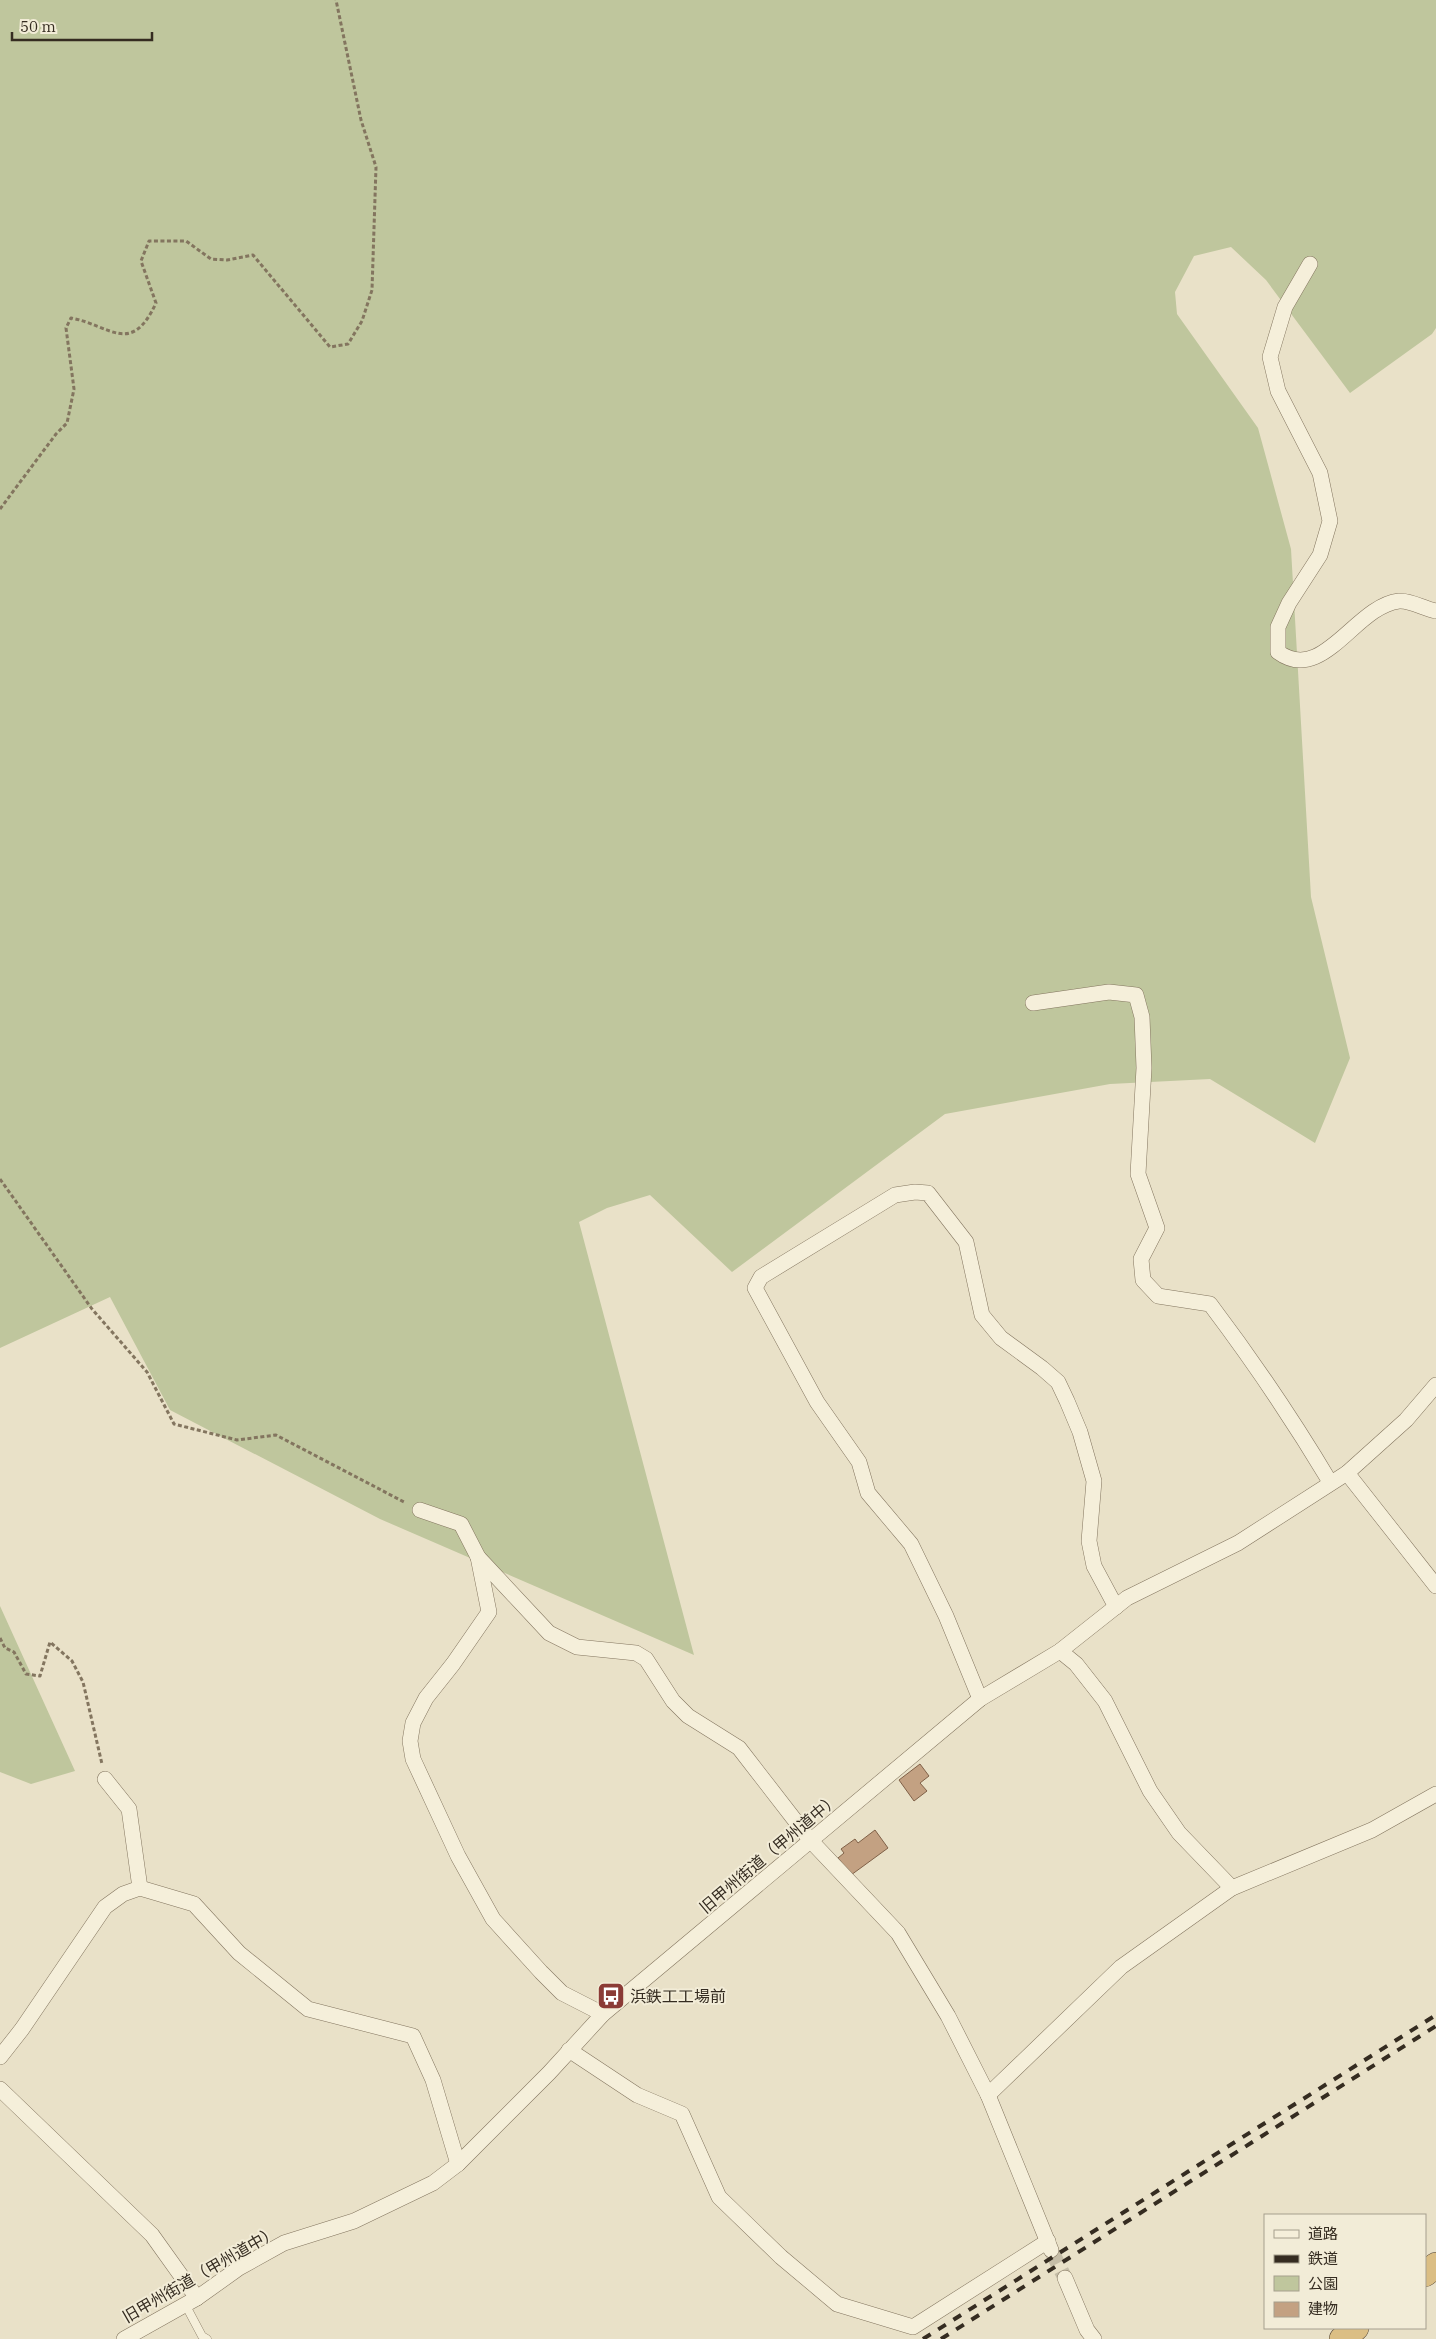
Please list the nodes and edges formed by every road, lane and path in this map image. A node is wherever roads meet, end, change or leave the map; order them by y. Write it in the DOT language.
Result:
graph roads {
  1 [pos="336,0"];
  2 [pos="1310,264"];
  3 [pos="0,509"];
  4 [pos="1436,611"];
  5 [pos="1033,1002"];
  6 [pos="0,1179"];
  7 [pos="1436,1385"];
  8 [pos="1347,1473"];
  9 [pos="1330,1482"];
  10 [pos="420,1510"];
  11 [pos="478,1557"];
  12 [pos="1436,1586"];
  13 [pos="1116,1607"];
  14 [pos="0,1638"];
  15 [pos="1060,1651"];
  16 [pos="980,1699"];
  17 [pos="105,1780"];
  18 [pos="1436,1794"];
  19 [pos="811,1841"];
  20 [pos="140,1888"];
  21 [pos="1232,1888"];
  22 [pos="603,2014"];
  23 [pos="569,2050"];
  24 [pos="0,2057"];
  25 [pos="0,2089"];
  26 [pos="988,2095"];
  27 [pos="458,2164"];
  28 [pos="1436,2265"];
  29 [pos="1426,2273"];
  30 [pos="1065,2278"];
  31 [pos="191,2301"];
  32 [pos="1355,2329"];
  33 [pos="124,2339"];
  34 [pos="207,2339"];
  35 [pos="1094,2339"];
  36 [pos="1342,2339"];
  1 -- 3 [label="path"];
  2 -- 4 [label="street"];
  5 -- 9 [label="street"];
  6 -- 10 [label="path"];
  7 -- 8 [label="street, 旧甲州街道（甲州道中）"];
  8 -- 9 [label="street, 旧甲州街道（甲州道中）"];
  8 -- 12 [label="street"];
  9 -- 13 [label="street, 旧甲州街道（甲州道中）"];
  10 -- 11 [label="street"];
  11 -- 19 [label="street"];
  11 -- 22 [label="street"];
  13 -- 15 [label="street, 旧甲州街道（甲州道中）"];
  13 -- 16 [label="street"];
  14 -- 17 [label="path"];
  15 -- 16 [label="street, 旧甲州街道（甲州道中）"];
  15 -- 21 [label="street"];
  16 -- 19 [label="street, 旧甲州街道（甲州道中）"];
  17 -- 20 [label="street"];
  18 -- 21 [label="street"];
  19 -- 22 [label="street, 旧甲州街道（甲州道中）"];
  19 -- 26 [label="street"];
  20 -- 24 [label="street"];
  20 -- 27 [label="street"];
  21 -- 26 [label="street"];
  22 -- 23 [label="street, 旧甲州街道（甲州道中）"];
  23 -- 26 [label="street"];
  23 -- 27 [label="street, 旧甲州街道（甲州道中）"];
  25 -- 31 [label="street"];
  27 -- 31 [label="street, 旧甲州街道（甲州道中）"];
  28 -- 29 [label="highway"];
  30 -- 35 [label="street"];
  31 -- 33 [label="street, 旧甲州街道（甲州道中）"];
  31 -- 34 [label="lane"];
  32 -- 36 [label="highway"];
}
